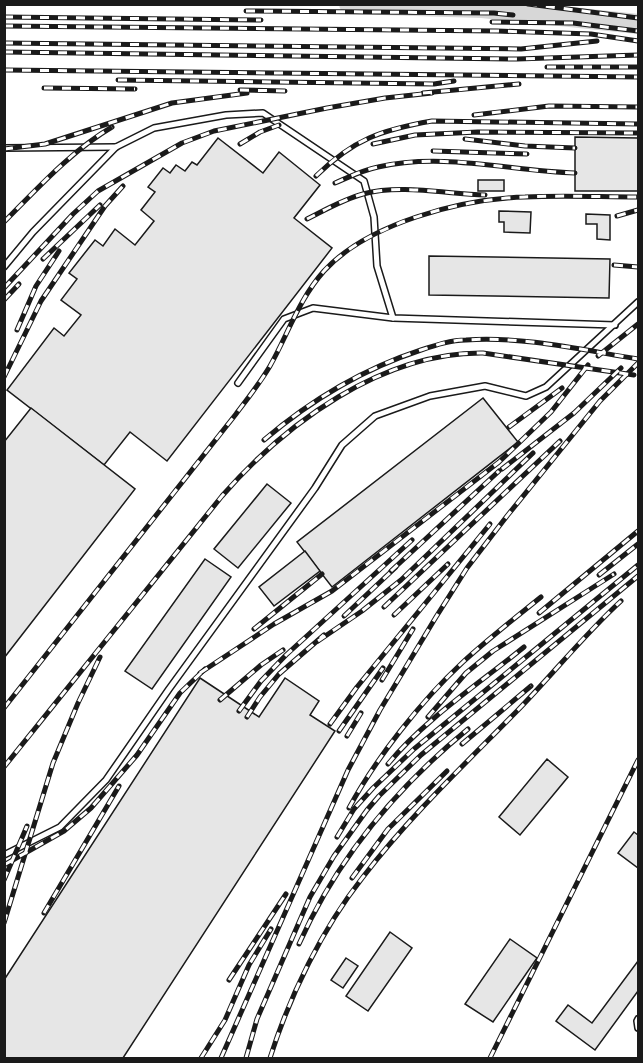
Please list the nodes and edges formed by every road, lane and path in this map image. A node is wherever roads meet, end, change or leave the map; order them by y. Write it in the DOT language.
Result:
graph roads {
  1 [pos="116,147"];
  2 [pos="4,148"];
  3 [pos="4,267"];
  4 [pos="639,302"];
  5 [pos="393,318"];
  6 [pos="615,325"];
  7 [pos="238,383"];
  8 [pos="4,855"];
  9 [pos="639,1019"];
  10 [pos="639,1028"];
  1 -- 2 [label="lane"];
  1 -- 3 [label="lane"];
  1 -- 5 [label="lane"];
  4 -- 6 [label="lane"];
  5 -- 6 [label="lane"];
  5 -- 7 [label="lane"];
  6 -- 8 [label="lane"];
  9 -- 10 [label="lane"];
}
